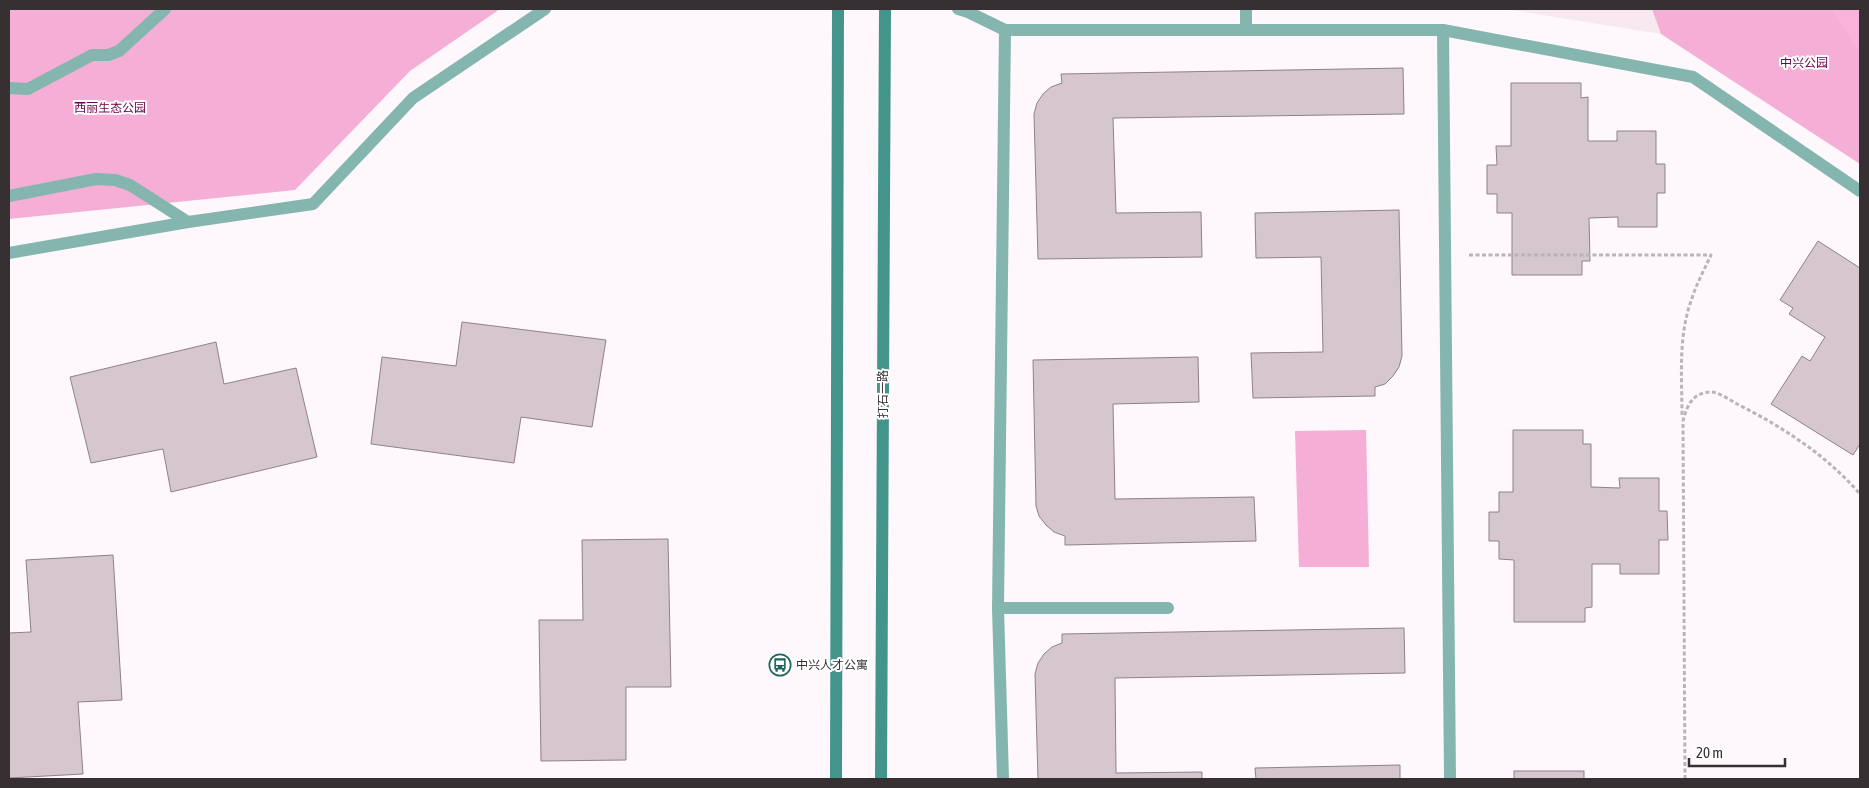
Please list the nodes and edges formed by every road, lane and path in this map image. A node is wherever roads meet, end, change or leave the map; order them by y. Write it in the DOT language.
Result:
graph roads {
  1 [pos="165,9"];
  2 [pos="545,9"];
  3 [pos="838,9"];
  4 [pos="885,9"];
  5 [pos="958,9"];
  6 [pos="1246,9"];
  7 [pos="1005,30"];
  8 [pos="1246,30"];
  9 [pos="1443,30"];
  10 [pos="9,88"];
  11 [pos="1860,191"];
  12 [pos="9,196"];
  13 [pos="188,222"];
  14 [pos="9,253"];
  15 [pos="1445,255"];
  16 [pos="1682,421"];
  17 [pos="1860,494"];
  18 [pos="998,608"];
  19 [pos="1168,608"];
  20 [pos="836,779"];
  21 [pos="881,779"];
  22 [pos="1003,779"];
  23 [pos="1450,779"];
  24 [pos="1684,779"];
  1 -- 10 [label="street"];
  2 -- 13 [label="street"];
  3 -- 20 [label="main road"];
  4 -- 21 [label="main road, 打石一路"];
  5 -- 7 [label="street"];
  6 -- 8 [label="street"];
  7 -- 8 [label="street"];
  7 -- 18 [label="street"];
  8 -- 9 [label="street"];
  9 -- 11 [label="street"];
  9 -- 15 [label="street"];
  12 -- 13 [label="street"];
  13 -- 14 [label="street"];
  15 -- 16 [label="path"];
  15 -- 23 [label="street"];
  16 -- 17 [label="path"];
  16 -- 24 [label="path"];
  18 -- 19 [label="street"];
  18 -- 22 [label="street"];
}
